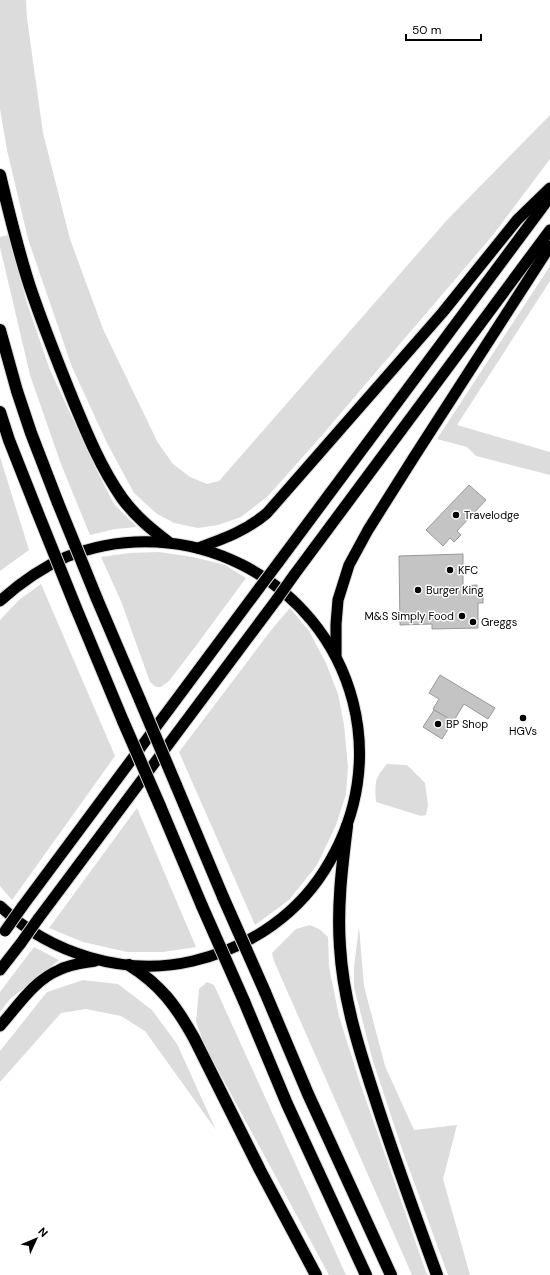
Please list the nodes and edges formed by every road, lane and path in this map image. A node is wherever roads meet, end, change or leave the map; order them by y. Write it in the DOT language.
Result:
graph roads {
  1 [pos="0,175"];
  2 [pos="550,188"];
  3 [pos="550,197"];
  4 [pos="550,230"];
  5 [pos="550,246"];
  6 [pos="0,330"];
  7 [pos="0,412"];
  8 [pos="168,542"];
  9 [pos="198,548"];
  10 [pos="0,601"];
  11 [pos="336,656"];
  12 [pos="347,826"];
  13 [pos="0,906"];
  14 [pos="2,934"];
  15 [pos="98,960"];
  16 [pos="129,965"];
  17 [pos="0,970"];
  18 [pos="0,1026"];
  19 [pos="316,1275"];
  20 [pos="366,1275"];
  21 [pos="391,1275"];
  22 [pos="437,1275"];
  1 -- 8 [label="highway"];
  2 -- 9 [label="highway"];
  3 -- 14 [label="highway, bridge"];
  4 -- 17 [label="highway, bridge"];
  5 -- 11 [label="highway"];
  6 -- 21 [label="highway, bridge"];
  7 -- 20 [label="highway, bridge"];
  8 -- 9 [label="highway"];
  8 -- 10 [label="highway"];
  9 -- 11 [label="highway"];
  11 -- 12 [label="highway"];
  12 -- 16 [label="highway"];
  12 -- 22 [label="highway"];
  13 -- 15 [label="highway"];
  15 -- 16 [label="highway"];
  15 -- 18 [label="highway"];
  16 -- 19 [label="highway"];
}
